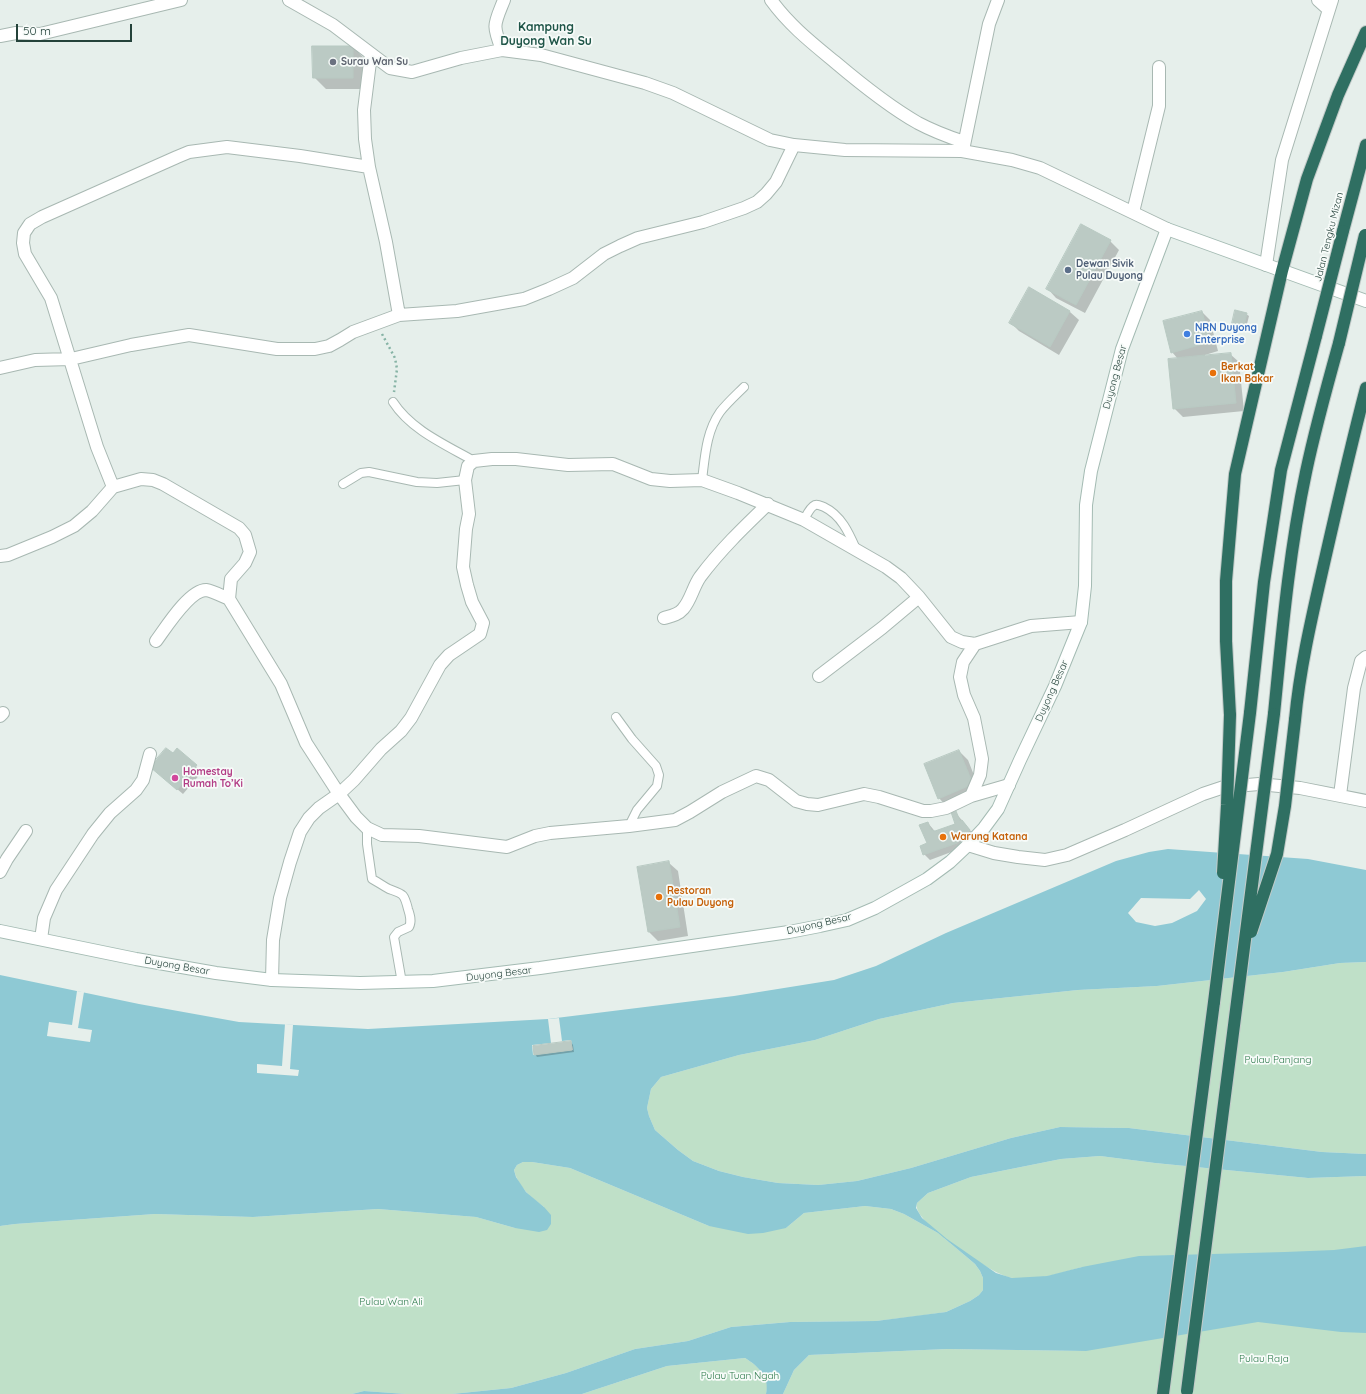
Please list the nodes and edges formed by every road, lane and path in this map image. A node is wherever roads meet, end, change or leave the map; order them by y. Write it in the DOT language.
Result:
graph roads {
  1 [pos="181,0"];
  2 [pos="290,0"];
  3 [pos="504,0"];
  4 [pos="771,0"];
  5 [pos="988,0"];
  6 [pos="998,0"];
  7 [pos="1318,0"];
  8 [pos="1330,4"];
  9 [pos="989,24"];
  10 [pos="1366,32"];
  11 [pos="0,36"];
  12 [pos="502,50"];
  13 [pos="371,54"];
  14 [pos="1159,67"];
  15 [pos="1366,145"];
  16 [pos="794,146"];
  17 [pos="963,147"];
  18 [pos="369,167"];
  19 [pos="1133,212"];
  20 [pos="1167,229"];
  21 [pos="1366,234"];
  22 [pos="1266,265"];
  23 [pos="1282,270"];
  24 [pos="1366,301"];
  25 [pos="400,316"];
  26 [pos="376,324"];
  27 [pos="71,358"];
  28 [pos="0,368"];
  29 [pos="744,387"];
  30 [pos="1366,388"];
  31 [pos="393,402"];
  32 [pos="474,461"];
  33 [pos="465,480"];
  34 [pos="702,480"];
  35 [pos="343,484"];
  36 [pos="113,487"];
  37 [pos="768,504"];
  38 [pos="804,520"];
  39 [pos="856,549"];
  40 [pos="0,556"];
  41 [pos="919,597"];
  42 [pos="229,599"];
  43 [pos="664,618"];
  44 [pos="1081,622"];
  45 [pos="156,641"];
  46 [pos="975,644"];
  47 [pos="1366,656"];
  48 [pos="819,676"];
  49 [pos="616,717"];
  50 [pos="150,754"];
  51 [pos="1009,785"];
  52 [pos="339,794"];
  53 [pos="1340,795"];
  54 [pos="972,796"];
  55 [pos="1366,801"];
  56 [pos="629,826"];
  57 [pos="367,828"];
  58 [pos="26,831"];
  59 [pos="968,845"];
  60 [pos="0,872"];
  61 [pos="0,931"];
  62 [pos="41,939"];
  63 [pos="1242,958"];
  64 [pos="272,980"];
  65 [pos="402,983"];
  66 [pos="1214,1002"];
  67 [pos="1163,1391"];
  68 [pos="1186,1392"];
  1 -- 11 [label="street"];
  2 -- 13 [label="street"];
  3 -- 12 [label="street"];
  4 -- 17 [label="street"];
  5 -- 9 [label="street"];
  6 -- 9 [label="street"];
  7 -- 8 [label="street"];
  8 -- 22 [label="street"];
  9 -- 17 [label="street"];
  10 -- 23 [label="highway"];
  12 -- 13 [label="street"];
  12 -- 16 [label="street"];
  13 -- 18 [label="street"];
  14 -- 19 [label="street"];
  15 -- 66 [label="highway, Jalan Tengku Mizan, bridge"];
  16 -- 17 [label="street"];
  16 -- 25 [label="street"];
  17 -- 19 [label="street"];
  18 -- 25 [label="street"];
  18 -- 27 [label="street"];
  19 -- 20 [label="street"];
  20 -- 22 [label="street"];
  20 -- 44 [label="street, Duyong Besar"];
  21 -- 63 [label="highway, bridge"];
  22 -- 23 [label="street"];
  23 -- 24 [label="street"];
  23 -- 66 [label="highway, bridge"];
  25 -- 26 [label="street"];
  26 -- 27 [label="street"];
  26 -- 31 [label="path"];
  27 -- 28 [label="street"];
  27 -- 36 [label="street"];
  29 -- 34 [label="lane"];
  30 -- 63 [label="highway, bridge"];
  31 -- 32 [label="lane"];
  32 -- 33 [label="street"];
  32 -- 34 [label="street"];
  33 -- 35 [label="lane"];
  33 -- 52 [label="street"];
  34 -- 37 [label="street"];
  36 -- 40 [label="street"];
  36 -- 42 [label="street"];
  37 -- 38 [label="street"];
  37 -- 43 [label="street"];
  38 -- 39 [label="street"];
  38 -- 39 [label="lane"];
  39 -- 41 [label="street"];
  41 -- 46 [label="street"];
  41 -- 48 [label="street"];
  42 -- 45 [label="street"];
  42 -- 52 [label="street"];
  44 -- 46 [label="street"];
  44 -- 51 [label="street, Duyong Besar"];
  46 -- 54 [label="street"];
  47 -- 53 [label="street"];
  49 -- 56 [label="lane"];
  50 -- 62 [label="street"];
  51 -- 54 [label="street"];
  51 -- 59 [label="street, Duyong Besar"];
  52 -- 57 [label="street"];
  52 -- 64 [label="street"];
  53 -- 55 [label="street"];
  53 -- 59 [label="street"];
  54 -- 56 [label="street"];
  56 -- 57 [label="street"];
  57 -- 65 [label="lane"];
  58 -- 60 [label="street"];
  59 -- 65 [label="street, Duyong Besar"];
  61 -- 62 [label="street, Duyong Besar"];
  62 -- 64 [label="street, Duyong Besar"];
  63 -- 68 [label="highway, bridge"];
  64 -- 65 [label="street, Duyong Besar"];
  66 -- 67 [label="highway"];
}
